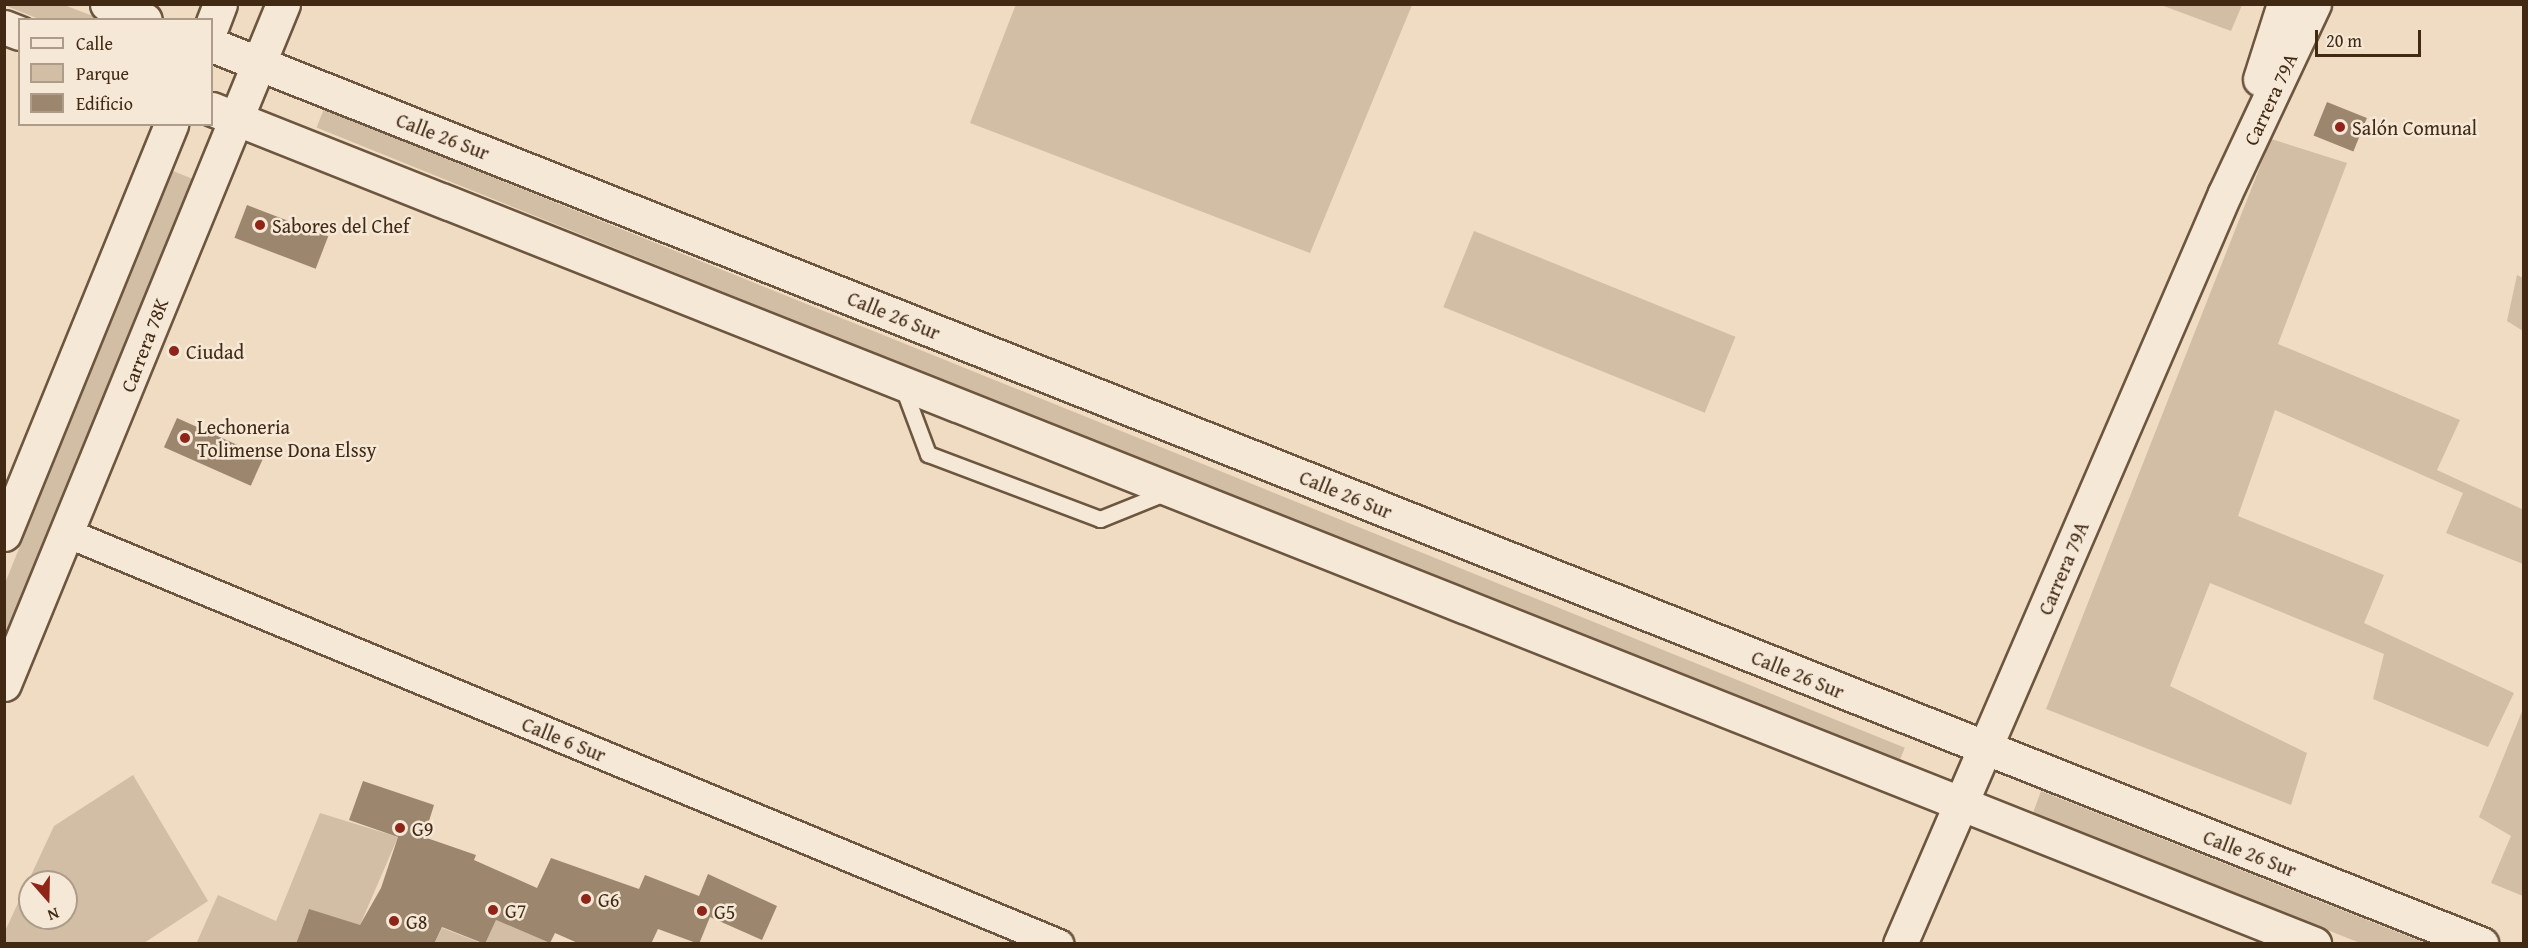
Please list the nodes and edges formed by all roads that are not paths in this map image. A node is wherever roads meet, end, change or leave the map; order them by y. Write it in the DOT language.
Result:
graph roads {
  1 [pos="107,4"];
  2 [pos="220,4"];
  3 [pos="283,4"];
  4 [pos="2284,4"];
  5 [pos="2314,4"];
  6 [pos="140,18"];
  7 [pos="213,22"];
  8 [pos="213,45"];
  9 [pos="258,63"];
  10 [pos="223,114"];
  11 [pos="170,126"];
  12 [pos="2225,193"];
  13 [pos="901,382"];
  14 [pos="1172,489"];
  15 [pos="4,534"];
  16 [pos="69,534"];
  17 [pos="4,684"];
  18 [pos="1984,749"];
  19 [pos="1961,802"];
  20 [pos="1059,944"];
  21 [pos="1900,944"];
  22 [pos="2314,944"];
  23 [pos="2481,944"];
  1 -- 6 [label="main road"];
  2 -- 7 [label="main road"];
  3 -- 9 [label="main road, Carrera 78K"];
  4 -- 12 [label="main road, Carrera 79A"];
  5 -- 12 [label="main road, Carrera 79A"];
  8 -- 9 [label="main road, Calle 26 Sur"];
  9 -- 10 [label="main road, Carrera 78K"];
  9 -- 18 [label="main road, Calle 26 Sur"];
  10 -- 13 [label="main road"];
  10 -- 16 [label="main road, Carrera 78K"];
  11 -- 15 [label="main road"];
  12 -- 18 [label="main road, Carrera 79A"];
  13 -- 14 [label="main road"];
  13 -- 14 [label="lane"];
  14 -- 19 [label="main road"];
  16 -- 17 [label="main road, Carrera 78K"];
  16 -- 20 [label="street, Calle 6 Sur"];
  18 -- 19 [label="main road, Carrera 79A"];
  18 -- 23 [label="main road, Calle 26 Sur"];
  19 -- 21 [label="main road, Carrera 79A"];
  19 -- 22 [label="main road"];
}
